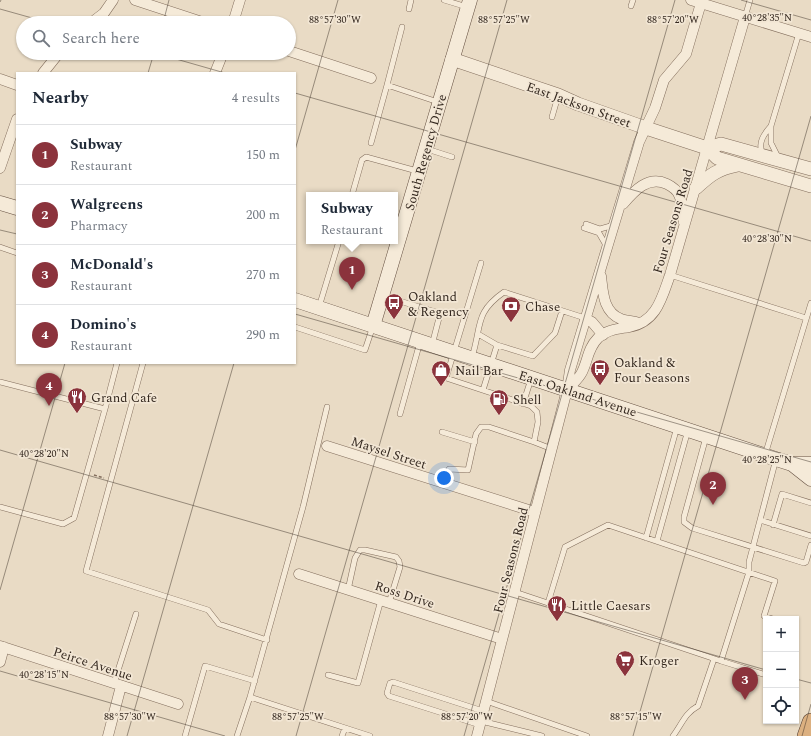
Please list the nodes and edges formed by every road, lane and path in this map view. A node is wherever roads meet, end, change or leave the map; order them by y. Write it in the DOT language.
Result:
graph roads {
  1 [pos="113,0"];
  2 [pos="135,0"];
  3 [pos="240,0"];
  4 [pos="411,0"];
  5 [pos="444,0"];
  6 [pos="691,0"];
  7 [pos="750,0"];
  8 [pos="702,2"];
  9 [pos="469,3"];
  10 [pos="408,9"];
  11 [pos="100,16"];
  12 [pos="184,16"];
  13 [pos="235,16"];
  14 [pos="745,17"];
  15 [pos="402,27"];
  16 [pos="799,33"];
  17 [pos="811,36"];
  18 [pos="296,53"];
  19 [pos="452,59"];
  20 [pos="53,60"];
  21 [pos="220,60"];
  22 [pos="44,72"];
  23 [pos="215,72"];
  24 [pos="371,78"];
  25 [pos="0,79"];
  26 [pos="16,85"];
  27 [pos="387,85"];
  28 [pos="558,95"];
  29 [pos="439,103"];
  30 [pos="552,117"];
  31 [pos="16,122"];
  32 [pos="771,126"];
  33 [pos="646,128"];
  34 [pos="371,143"];
  35 [pos="707,148"];
  36 [pos="426,149"];
  37 [pos="764,156"];
  38 [pos="452,157"];
  39 [pos="781,161"];
  40 [pos="740,164"];
  41 [pos="0,168"];
  42 [pos="811,170"];
  43 [pos="420,172"];
  44 [pos="791,179"];
  45 [pos="811,186"];
  46 [pos="696,188"];
  47 [pos="353,192"];
  48 [pos="0,203"];
  49 [pos="620,207"];
  50 [pos="16,208"];
  51 [pos="615,225"];
  52 [pos="684,226"];
  53 [pos="338,244"];
  54 [pos="398,244"];
  55 [pos="398,244"];
  56 [pos="0,247"];
  57 [pos="608,249"];
  58 [pos="16,253"];
  59 [pos="481,263"];
  60 [pos="600,274"];
  61 [pos="670,275"];
  62 [pos="382,296"];
  63 [pos="296,300"];
  64 [pos="811,303"];
  65 [pos="319,308"];
  66 [pos="562,311"];
  67 [pos="585,318"];
  68 [pos="806,318"];
  69 [pos="639,323"];
  70 [pos="373,326"];
  71 [pos="296,327"];
  72 [pos="478,334"];
  73 [pos="603,335"];
  74 [pos="426,343"];
  75 [pos="496,345"];
  76 [pos="453,352"];
  77 [pos="472,358"];
  78 [pos="117,364"];
  79 [pos="143,364"];
  80 [pos="490,364"];
  81 [pos="531,378"];
  82 [pos="0,382"];
  83 [pos="483,390"];
  84 [pos="568,390"];
  85 [pos="523,404"];
  86 [pos="327,407"];
  87 [pos="105,409"];
  88 [pos="400,414"];
  89 [pos="683,428"];
  90 [pos="442,432"];
  91 [pos="706,436"];
  92 [pos="475,442"];
  93 [pos="534,442"];
  94 [pos="327,446"];
  95 [pos="552,449"];
  96 [pos="771,458"];
  97 [pos="792,464"];
  98 [pos="811,464"];
  99 [pos="94,475"];
  100 [pos="106,479"];
  101 [pos="811,479"];
  102 [pos="444,484"];
  103 [pos="811,503"];
  104 [pos="0,508"];
  105 [pos="535,512"];
  106 [pos="760,520"];
  107 [pos="773,525"];
  108 [pos="811,536"];
  109 [pos="646,538"];
  110 [pos="657,541"];
  111 [pos="811,545"];
  112 [pos="753,546"];
  113 [pos="749,572"];
  114 [pos="299,574"];
  115 [pos="348,590"];
  116 [pos="515,592"];
  117 [pos="385,602"];
  118 [pos="548,603"];
  119 [pos="136,614"];
  120 [pos="764,616"];
  121 [pos="502,639"];
  122 [pos="267,640"];
  123 [pos="2,646"];
  124 [pos="714,659"];
  125 [pos="721,661"];
  126 [pos="0,662"];
  127 [pos="763,674"];
  128 [pos="328,675"];
  129 [pos="255,681"];
  130 [pos="118,684"];
  131 [pos="250,697"];
  132 [pos="178,704"];
  133 [pos="485,706"];
  134 [pos="811,722"];
  135 [pos="480,723"];
  136 [pos="345,728"];
  137 [pos="108,736"];
  138 [pos="185,736"];
  139 [pos="238,736"];
  140 [pos="342,736"];
  141 [pos="370,736"];
  142 [pos="477,736"];
  143 [pos="542,736"];
  144 [pos="588,736"];
  145 [pos="673,736"];
  146 [pos="806,736"];
  1 -- 11 [label="street"];
  2 -- 12 [label="street"];
  3 -- 13 [label="street"];
  4 -- 10 [label="lane"];
  5 -- 9 [label="lane"];
  6 -- 8 [label="street"];
  7 -- 14 [label="lane"];
  8 -- 14 [label="street"];
  8 -- 33 [label="street, Four Seasons Road"];
  9 -- 19 [label="main road, South Regency Drive"];
  14 -- 16 [label="street"];
  14 -- 35 [label="street, Four Seasons Road"];
  15 -- 27 [label="lane"];
  16 -- 17 [label="street"];
  16 -- 32 [label="lane"];
  18 -- 24 [label="street"];
  19 -- 28 [label="street, East Jackson Street"];
  19 -- 29 [label="main road, South Regency Drive"];
  20 -- 22 [label="street"];
  21 -- 23 [label="street"];
  25 -- 26 [label="street"];
  27 -- 29 [label="lane"];
  27 -- 34 [label="lane"];
  28 -- 30 [label="lane"];
  28 -- 33 [label="street, East Jackson Street"];
  29 -- 36 [label="main road, South Regency Drive"];
  31 -- 41 [label="street"];
  32 -- 37 [label="lane"];
  32 -- 39 [label="lane"];
  33 -- 35 [label="street, East Jackson Street"];
  33 -- 49 [label="street, Four Seasons Road"];
  35 -- 37 [label="street, East Jackson Street"];
  35 -- 40 [label="street, East Jackson Street"];
  35 -- 46 [label="street, Four Seasons Road"];
  36 -- 38 [label="lane"];
  36 -- 43 [label="main road, South Regency Drive"];
  37 -- 39 [label="street, East Jackson Street"];
  37 -- 44 [label="street"];
  39 -- 42 [label="street, East Jackson Street"];
  40 -- 44 [label="street, East Jackson Street"];
  40 -- 46 [label="street"];
  43 -- 47 [label="lane"];
  43 -- 54 [label="main road, South Regency Drive"];
  44 -- 45 [label="street, East Jackson Street"];
  46 -- 52 [label="street, Four Seasons Road"];
  48 -- 50 [label="main road"];
  49 -- 51 [label="street, Four Seasons Road"];
  49 -- 52 [label="street"];
  51 -- 57 [label="street, Four Seasons Road"];
  51 -- 57 [label="lane"];
  52 -- 61 [label="street, Four Seasons Road"];
  53 -- 65 [label="lane"];
  55 -- 62 [label="main road, South Regency Drive"];
  56 -- 58 [label="lane"];
  57 -- 60 [label="street, Four Seasons Road"];
  59 -- 76 [label="lane"];
  60 -- 67 [label="street, Four Seasons Road"];
  60 -- 69 [label="street"];
  61 -- 68 [label="lane"];
  61 -- 69 [label="street, Four Seasons Road"];
  62 -- 70 [label="main road, South Regency Drive"];
  62 -- 74 [label="lane"];
  63 -- 65 [label="main road, East Oakland Avenue"];
  64 -- 68 [label="lane"];
  65 -- 70 [label="main road, East Oakland Avenue"];
  66 -- 67 [label="lane"];
  66 -- 72 [label="lane"];
  66 -- 75 [label="lane"];
  67 -- 73 [label="street"];
  67 -- 84 [label="street, Four Seasons Road"];
  68 -- 96 [label="lane"];
  69 -- 73 [label="street, Four Seasons Road"];
  70 -- 71 [label="lane"];
  70 -- 74 [label="main road, East Oakland Avenue"];
  72 -- 75 [label="lane"];
  72 -- 77 [label="lane"];
  73 -- 84 [label="street, Four Seasons Road"];
  74 -- 76 [label="main road, East Oakland Avenue"];
  74 -- 88 [label="lane"];
  75 -- 80 [label="lane"];
  76 -- 77 [label="main road, East Oakland Avenue"];
  76 -- 83 [label="lane"];
  77 -- 80 [label="main road, East Oakland Avenue"];
  78 -- 87 [label="lane"];
  79 -- 122 [label="lane"];
  80 -- 81 [label="main road, East Oakland Avenue"];
  80 -- 83 [label="lane"];
  81 -- 84 [label="main road, East Oakland Avenue"];
  81 -- 85 [label="lane"];
  82 -- 87 [label="lane"];
  83 -- 85 [label="lane"];
  84 -- 89 [label="main road, East Oakland Avenue"];
  84 -- 95 [label="street, Four Seasons Road"];
  85 -- 93 [label="lane"];
  86 -- 122 [label="lane"];
  87 -- 104 [label="lane"];
  89 -- 91 [label="main road, East Oakland Avenue"];
  89 -- 109 [label="lane"];
  89 -- 110 [label="lane"];
  90 -- 92 [label="lane"];
  91 -- 96 [label="main road, East Oakland Avenue"];
  91 -- 112 [label="lane"];
  92 -- 93 [label="lane"];
  92 -- 102 [label="lane"];
  93 -- 95 [label="lane"];
  94 -- 102 [label="street, Maysel Street"];
  95 -- 105 [label="street, Four Seasons Road"];
  96 -- 97 [label="main road, East Oakland Avenue"];
  96 -- 106 [label="lane"];
  97 -- 98 [label="main road, East Oakland Avenue"];
  97 -- 101 [label="main road, East Oakland Avenue"];
  99 -- 100 [label="path"];
  102 -- 105 [label="street, Maysel Street"];
  103 -- 107 [label="lane"];
  105 -- 116 [label="street, Four Seasons Road"];
  106 -- 107 [label="lane"];
  106 -- 112 [label="lane"];
  107 -- 108 [label="lane"];
  109 -- 110 [label="lane"];
  109 -- 118 [label="lane"];
  110 -- 113 [label="lane"];
  111 -- 112 [label="lane"];
  112 -- 113 [label="lane"];
  113 -- 120 [label="lane"];
  113 -- 125 [label="lane"];
  114 -- 115 [label="street, Ross Drive"];
  115 -- 117 [label="street, Ross Drive"];
  115 -- 117 [label="lane"];
  116 -- 118 [label="lane"];
  116 -- 121 [label="street, Four Seasons Road"];
  117 -- 121 [label="street, Ross Drive"];
  117 -- 128 [label="lane"];
  118 -- 124 [label="lane"];
  119 -- 130 [label="lane"];
  121 -- 133 [label="street, Four Seasons Road"];
  122 -- 129 [label="lane"];
  123 -- 126 [label="street"];
  123 -- 130 [label="street, Peirce Avenue"];
  124 -- 125 [label="lane"];
  124 -- 145 [label="lane"];
  125 -- 127 [label="lane"];
  129 -- 131 [label="lane"];
  129 -- 138 [label="lane"];
  130 -- 132 [label="street, Peirce Avenue"];
  130 -- 137 [label="street"];
  131 -- 136 [label="lane"];
  131 -- 139 [label="lane"];
  133 -- 135 [label="street, Four Seasons Road"];
  133 -- 135 [label="lane"];
  133 -- 144 [label="lane"];
  134 -- 146 [label="highway"];
  135 -- 142 [label="street, Four Seasons Road"];
  135 -- 143 [label="lane"];
  136 -- 140 [label="lane"];
  136 -- 141 [label="lane"];
}
